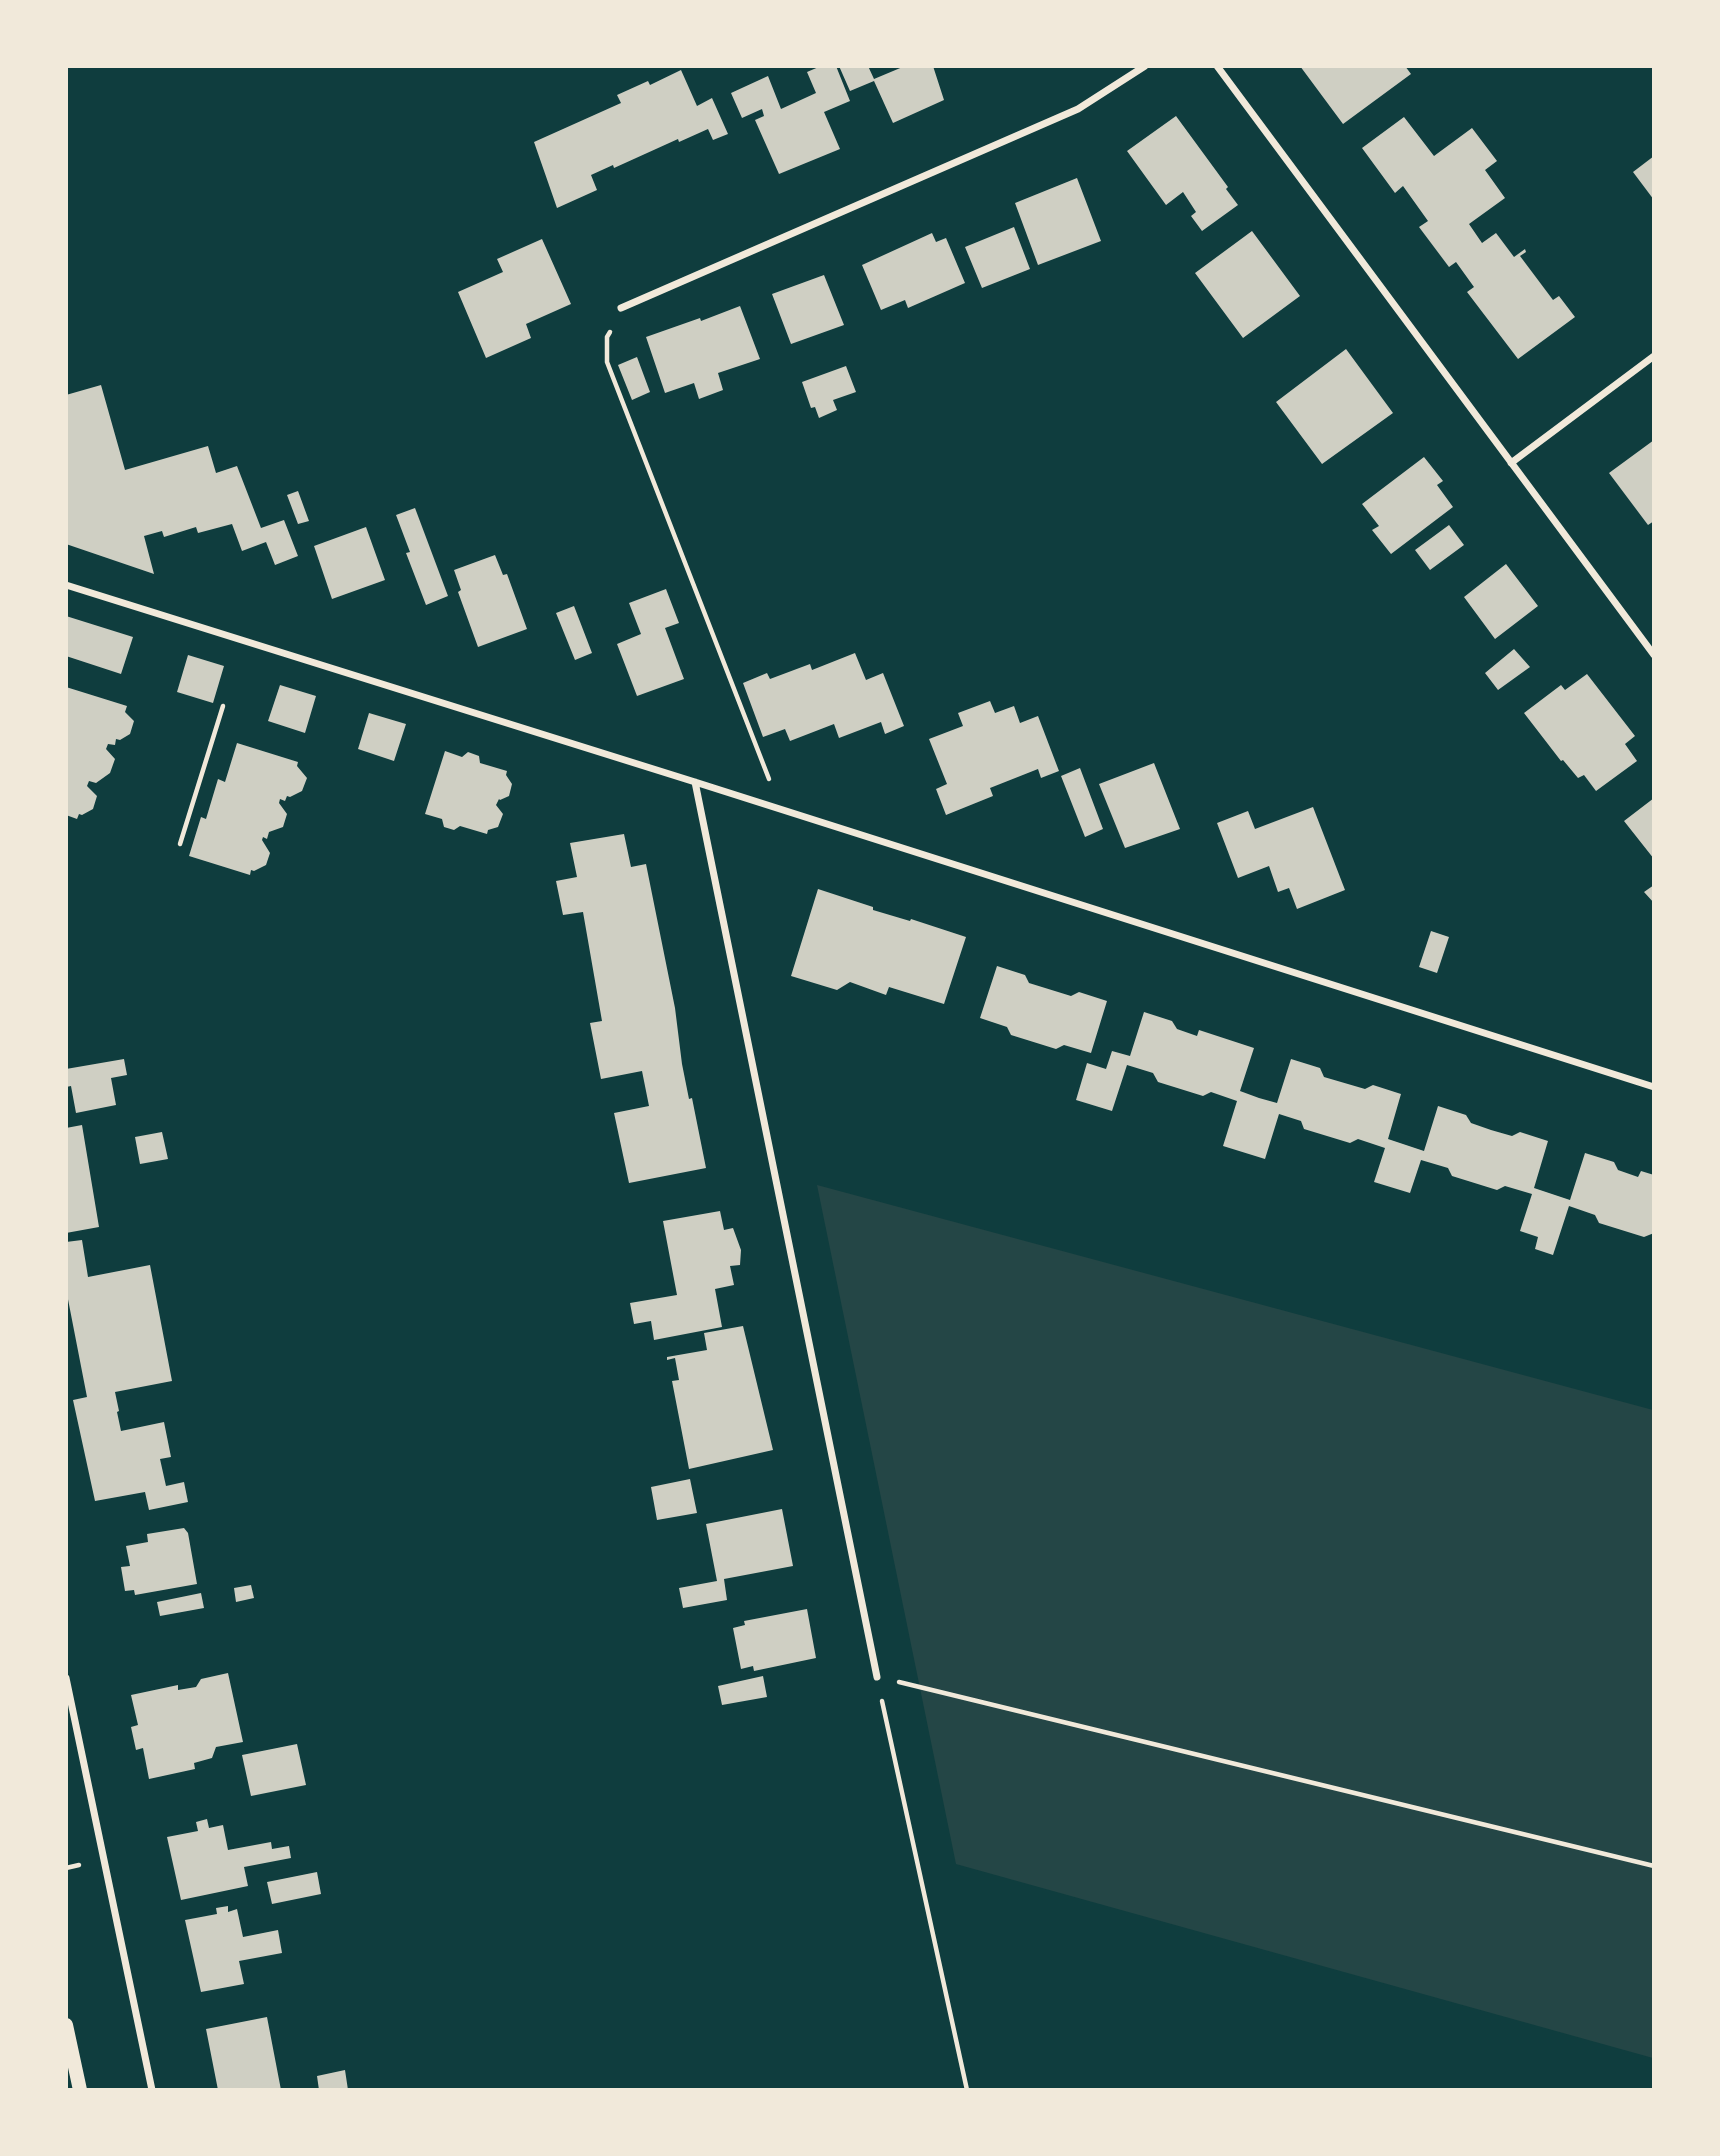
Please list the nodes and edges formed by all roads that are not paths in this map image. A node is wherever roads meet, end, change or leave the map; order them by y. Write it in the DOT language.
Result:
graph roads {
  1 [pos="1145,66"];
  2 [pos="1217,66"];
  3 [pos="621,308"];
  4 [pos="1654,356"];
  5 [pos="1511,463"];
  6 [pos="66,585"];
  7 [pos="1654,655"];
  8 [pos="695,782"];
  9 [pos="1654,1087"];
  10 [pos="877,1677"];
  11 [pos="66,1678"];
  12 [pos="66,2025"];
  13 [pos="80,2090"];
  14 [pos="152,2090"];
  1 -- 3 [label="street"];
  2 -- 5 [label="street"];
  4 -- 5 [label="street"];
  5 -- 7 [label="street"];
  6 -- 8 [label="street"];
  8 -- 9 [label="street"];
  8 -- 10 [label="street"];
  11 -- 14 [label="street"];
  12 -- 13 [label="main road"];
}
